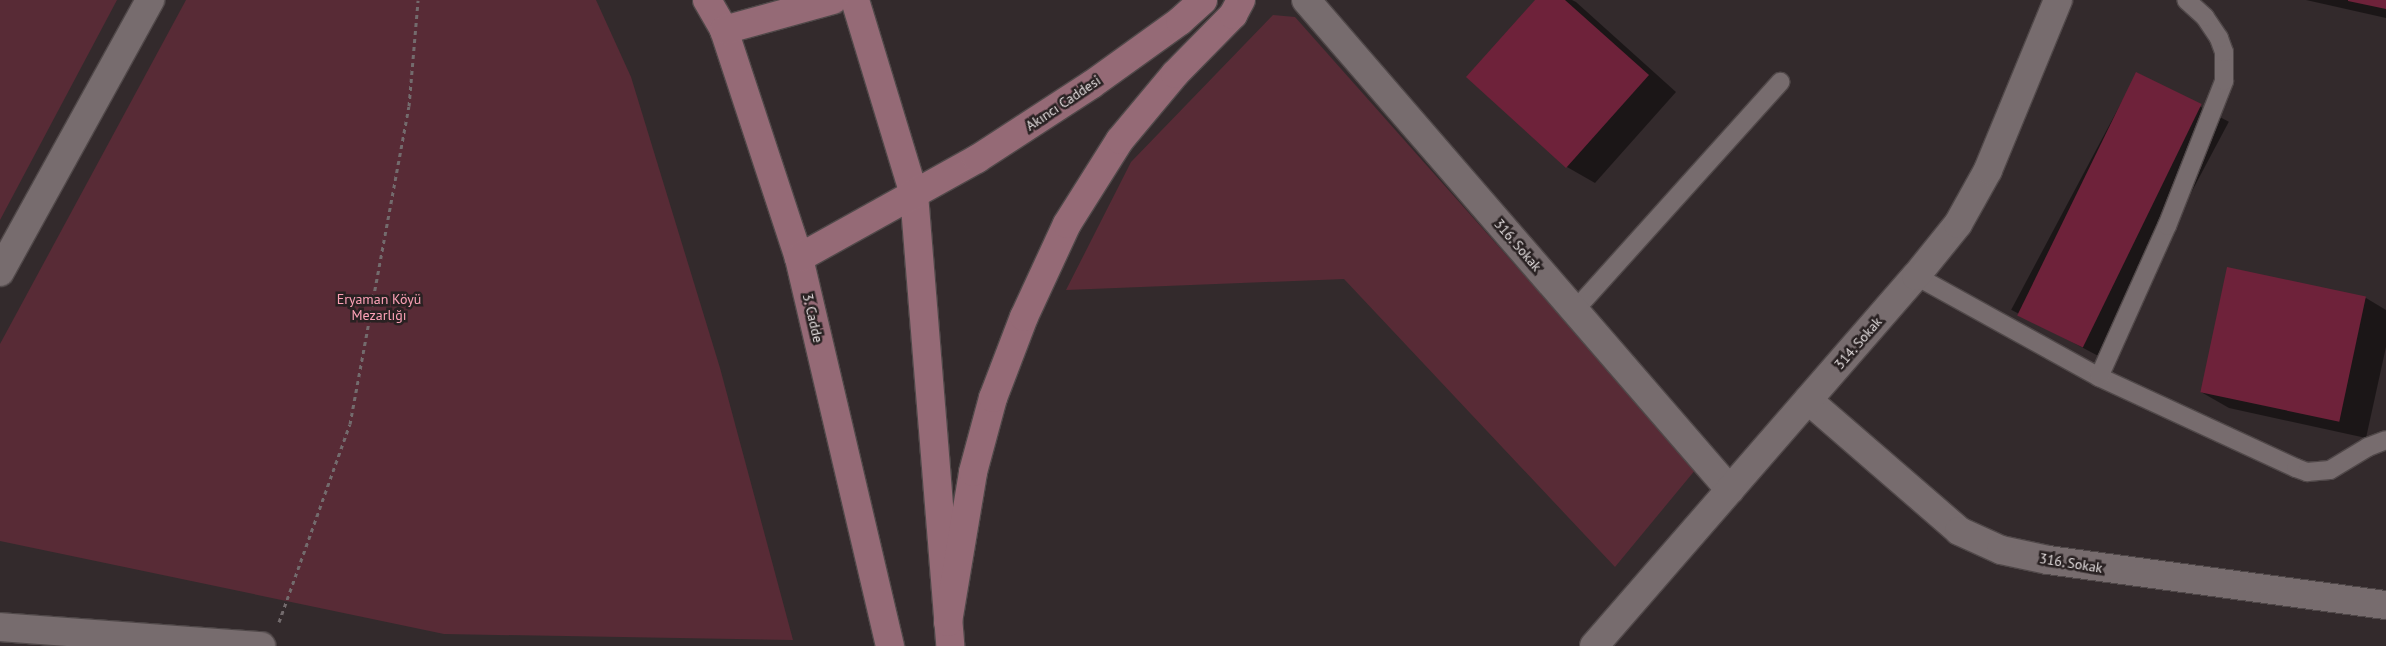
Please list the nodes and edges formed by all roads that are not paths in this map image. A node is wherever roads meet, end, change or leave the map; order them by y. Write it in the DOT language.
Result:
graph roads {
  1 [pos="150,0"];
  2 [pos="706,0"];
  3 [pos="833,0"];
  4 [pos="855,0"];
  5 [pos="1203,0"];
  6 [pos="1241,0"];
  7 [pos="1306,0"];
  8 [pos="2058,0"];
  9 [pos="2186,0"];
  10 [pos="724,30"];
  11 [pos="1780,82"];
  12 [pos="914,194"];
  13 [pos="799,258"];
  14 [pos="0,272"];
  15 [pos="1916,276"];
  16 [pos="1574,310"];
  17 [pos="2099,378"];
  18 [pos="1808,400"];
  19 [pos="2386,440"];
  20 [pos="1730,490"];
  21 [pos="2386,605"];
  22 [pos="0,627"];
  23 [pos="949,634"];
  24 [pos="269,637"];
  25 [pos="890,646"];
  26 [pos="1594,646"];
  1 -- 14 [label="street"];
  2 -- 10 [label="street, 3. Cadde"];
  3 -- 10 [label="street"];
  4 -- 12 [label="street"];
  5 -- 12 [label="street, Akıncı Caddesi"];
  6 -- 23 [label="street"];
  7 -- 16 [label="street, 316. Sokak"];
  8 -- 15 [label="street, 314. Sokak"];
  9 -- 17 [label="lane"];
  10 -- 13 [label="street, 3. Cadde"];
  11 -- 16 [label="lane"];
  12 -- 13 [label="street, Akıncı Caddesi"];
  12 -- 23 [label="street"];
  13 -- 25 [label="street, 3. Cadde"];
  15 -- 17 [label="lane"];
  15 -- 18 [label="street, 314. Sokak"];
  16 -- 20 [label="street, 316. Sokak"];
  17 -- 19 [label="lane"];
  18 -- 20 [label="street, 314. Sokak"];
  18 -- 21 [label="street, 316. Sokak"];
  20 -- 26 [label="street, 314. Sokak"];
  22 -- 24 [label="street"];
}
